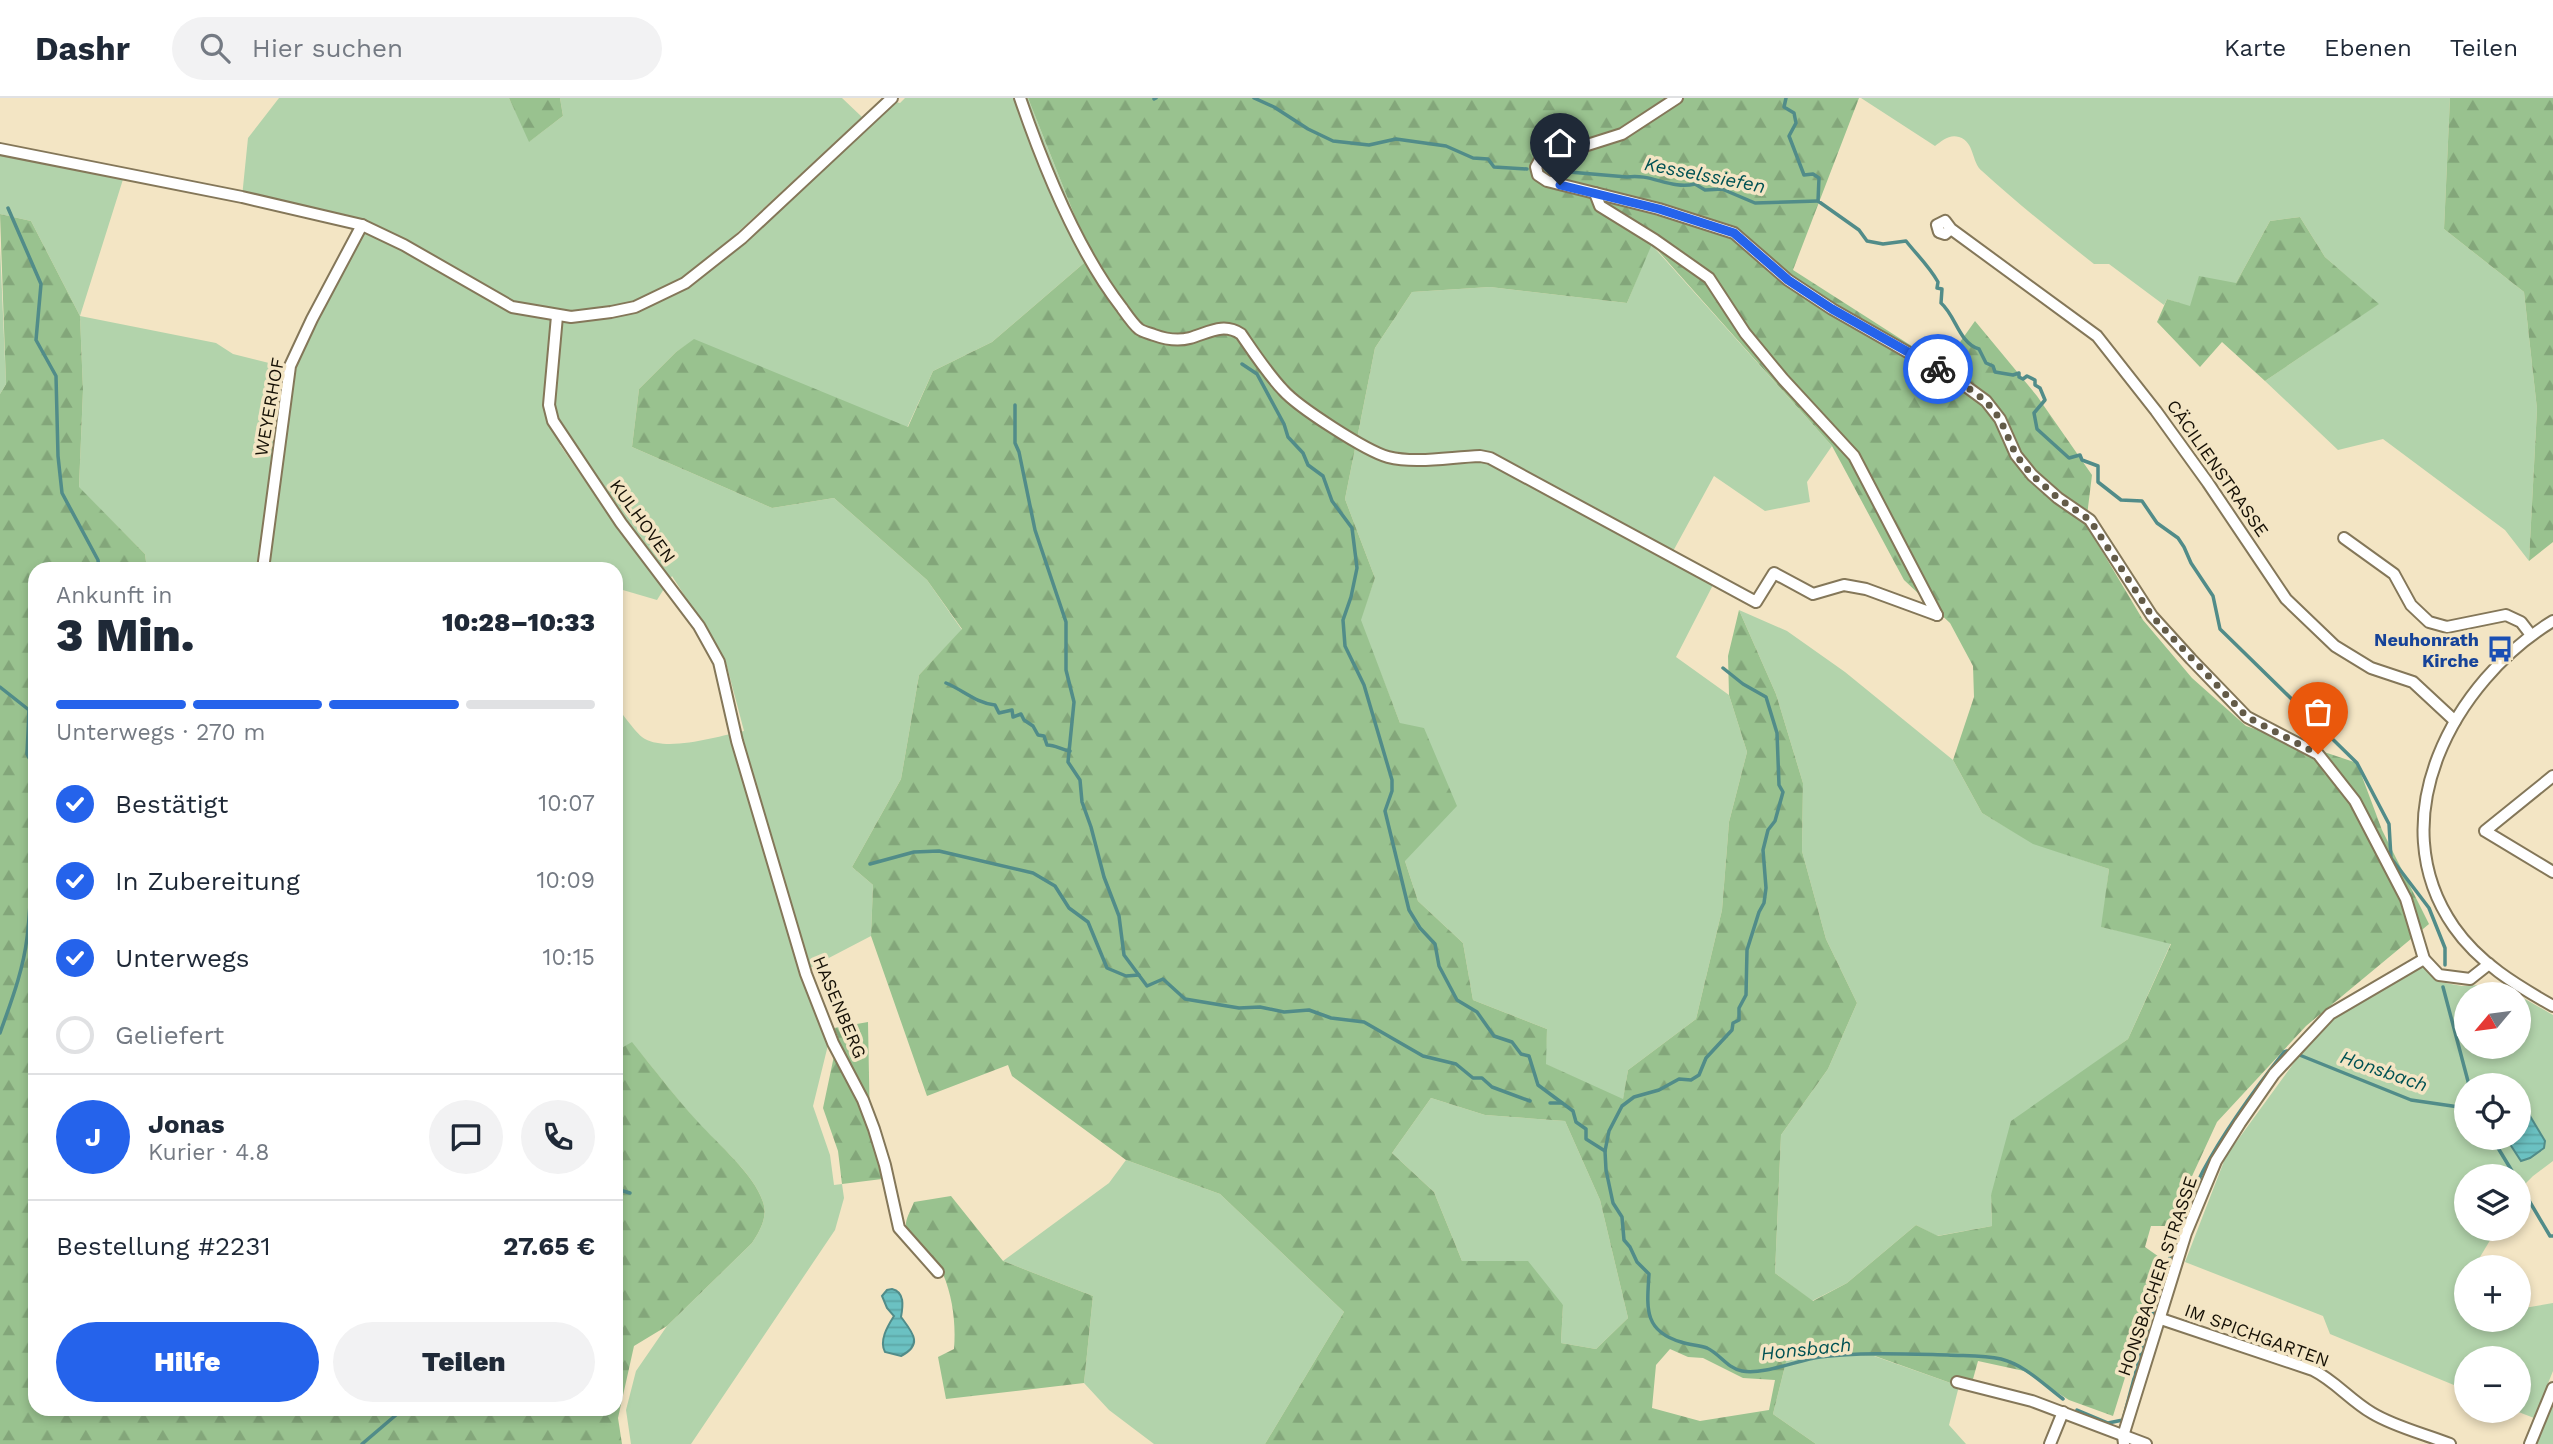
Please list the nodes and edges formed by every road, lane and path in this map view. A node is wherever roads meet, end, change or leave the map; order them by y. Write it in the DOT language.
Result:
graph roads {
  1 [pos="892,98"];
  2 [pos="1020,98"];
  3 [pos="1677,98"];
  4 [pos="0,149"];
  5 [pos="1595,193"];
  6 [pos="362,225"];
  7 [pos="1951,229"];
  8 [pos="557,316"];
  9 [pos="2344,538"];
  10 [pos="263,562"];
  11 [pos="2553,621"];
  12 [pos="2530,635"];
  13 [pos="2455,721"];
  14 [pos="737,741"];
  15 [pos="2553,776"];
  16 [pos="2553,872"];
  17 [pos="2424,959"];
  18 [pos="2489,964"];
  19 [pos="2553,1006"];
  20 [pos="938,1272"];
  21 [pos="2161,1320"];
  22 [pos="1957,1382"];
  23 [pos="2553,1388"];
  24 [pos="2063,1412"];
  25 [pos="2124,1440"];
  26 [pos="2050,1444"];
  27 [pos="2146,1444"];
  28 [pos="2450,1444"];
  29 [pos="2530,1444"];
  1 -- 8 [label="street"];
  2 -- 5 [label="street"];
  3 -- 5 [label="street"];
  4 -- 6 [label="street"];
  5 -- 17 [label="street"];
  6 -- 8 [label="street"];
  6 -- 10 [label="street, WEYERHOF"];
  7 -- 13 [label="street, CÄCILIENSTRASSE"];
  8 -- 14 [label="street, KULHOVEN"];
  9 -- 12 [label="street"];
  11 -- 12 [label="street"];
  12 -- 13 [label="street"];
  13 -- 18 [label="street"];
  14 -- 20 [label="street, HASENBERG"];
  15 -- 16 [label="street"];
  17 -- 18 [label="street"];
  17 -- 21 [label="street, HONSBACHER STRASSE"];
  18 -- 19 [label="street"];
  21 -- 25 [label="street, HONSBACHER STRASSE"];
  21 -- 28 [label="street, IM SPICHGARTEN"];
  22 -- 24 [label="street"];
  23 -- 29 [label="street"];
  24 -- 25 [label="street"];
  24 -- 26 [label="street"];
  25 -- 27 [label="street"];
}
